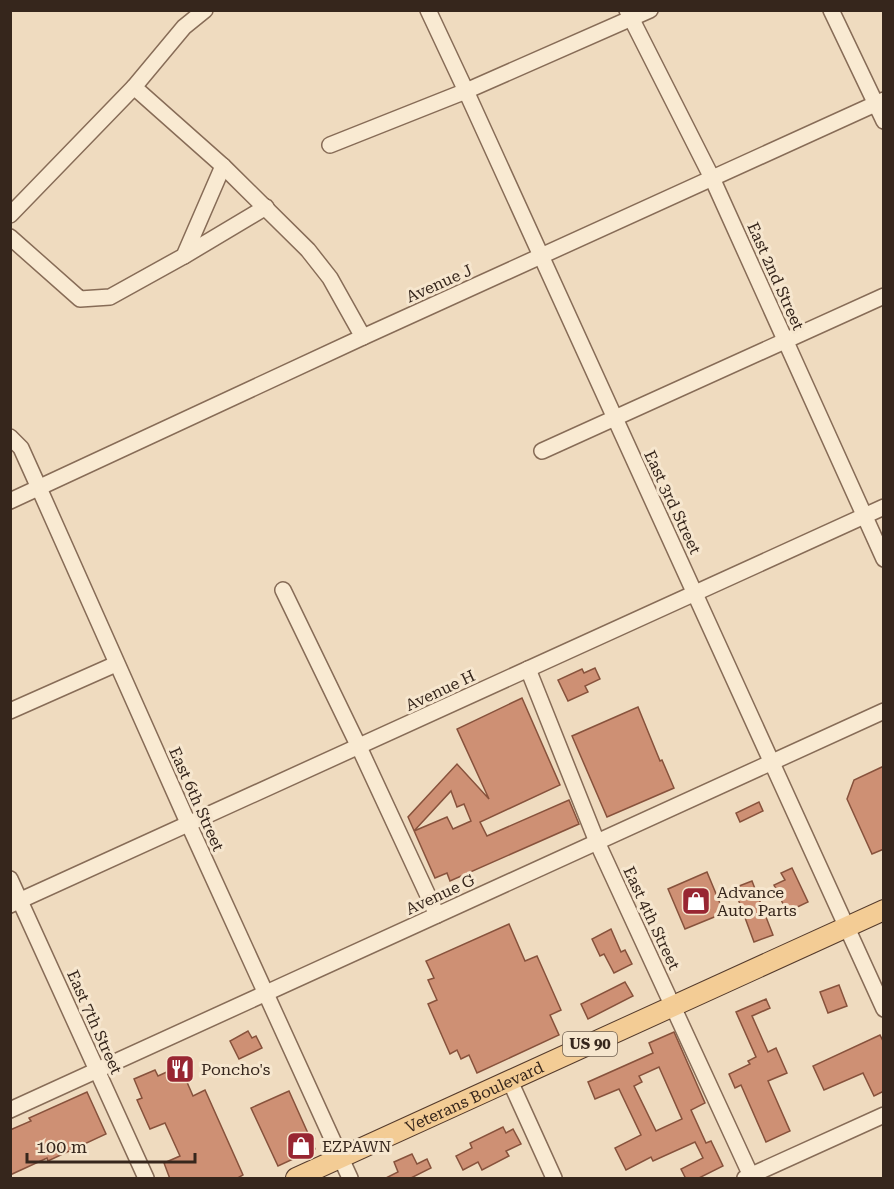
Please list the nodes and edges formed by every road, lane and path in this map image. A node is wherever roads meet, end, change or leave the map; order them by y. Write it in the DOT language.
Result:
graph roads {
  1 [pos="205,10"];
  2 [pos="428,10"];
  3 [pos="650,10"];
  4 [pos="831,10"];
  5 [pos="629,15"];
  6 [pos="134,87"];
  7 [pos="466,91"];
  8 [pos="879,102"];
  9 [pos="884,122"];
  10 [pos="330,145"];
  11 [pos="223,166"];
  12 [pos="712,178"];
  13 [pos="266,207"];
  14 [pos="10,215"];
  15 [pos="10,237"];
  16 [pos="184,256"];
  17 [pos="541,256"];
  18 [pos="884,296"];
  19 [pos="363,337"];
  20 [pos="785,340"];
  21 [pos="614,418"];
  22 [pos="10,437"];
  23 [pos="542,451"];
  24 [pos="39,488"];
  25 [pos="10,501"];
  26 [pos="884,507"];
  27 [pos="864,516"];
  28 [pos="884,559"];
  29 [pos="283,590"];
  30 [pos="694,593"];
  31 [pos="117,664"];
  32 [pos="528,669"];
  33 [pos="10,711"];
  34 [pos="884,711"];
  35 [pos="359,747"];
  36 [pos="771,762"];
  37 [pos="189,825"];
  38 [pos="597,842"];
  39 [pos="10,879"];
  40 [pos="15,903"];
  41 [pos="884,910"];
  42 [pos="437,915"];
  43 [pos="846,927"];
  44 [pos="266,993"];
  45 [pos="673,1007"];
  46 [pos="884,1009"];
  47 [pos="97,1070"];
  48 [pos="510,1081"];
  49 [pos="10,1110"];
  50 [pos="884,1115"];
  51 [pos="341,1158"];
  52 [pos="749,1178"];
  53 [pos="147,1179"];
  54 [pos="296,1179"];
  55 [pos="350,1179"];
  56 [pos="554,1179"];
  1 -- 6 [label="street"];
  2 -- 7 [label="street, East 3rd Street"];
  3 -- 5 [label="street"];
  4 -- 8 [label="street"];
  5 -- 7 [label="street"];
  5 -- 12 [label="street, East 2nd Street"];
  6 -- 11 [label="street"];
  6 -- 14 [label="street"];
  7 -- 10 [label="street"];
  7 -- 17 [label="street, East 3rd Street"];
  8 -- 9 [label="street"];
  8 -- 12 [label="street, Avenue J"];
  11 -- 13 [label="street"];
  11 -- 16 [label="street"];
  12 -- 17 [label="street, Avenue J"];
  12 -- 20 [label="street, East 2nd Street"];
  13 -- 16 [label="street"];
  13 -- 19 [label="street"];
  15 -- 16 [label="street"];
  17 -- 19 [label="street, Avenue J"];
  17 -- 21 [label="street, East 3rd Street"];
  18 -- 20 [label="street"];
  19 -- 24 [label="street, Avenue J"];
  20 -- 21 [label="street"];
  20 -- 27 [label="street, East 2nd Street"];
  21 -- 23 [label="street"];
  21 -- 30 [label="street, East 3rd Street"];
  22 -- 24 [label="street, East 6th Street"];
  24 -- 25 [label="street, Avenue J"];
  24 -- 31 [label="street, East 6th Street"];
  26 -- 27 [label="street, Avenue H"];
  27 -- 28 [label="street, East 2nd Street"];
  27 -- 30 [label="street, Avenue H"];
  29 -- 35 [label="street"];
  30 -- 32 [label="street, Avenue H"];
  30 -- 36 [label="street, East 3rd Street"];
  31 -- 33 [label="street"];
  31 -- 37 [label="street, East 6th Street"];
  32 -- 35 [label="street, Avenue H"];
  32 -- 38 [label="street, East 4th Street"];
  34 -- 36 [label="street, Avenue G"];
  35 -- 37 [label="street, Avenue H"];
  35 -- 42 [label="street"];
  36 -- 38 [label="street, Avenue G"];
  36 -- 43 [label="street, East 3rd Street"];
  37 -- 40 [label="street, Avenue H"];
  37 -- 44 [label="street, East 6th Street"];
  38 -- 42 [label="street, Avenue G"];
  38 -- 45 [label="street, East 4th Street"];
  39 -- 40 [label="street, East 7th Street"];
  40 -- 47 [label="street, East 7th Street"];
  41 -- 43 [label="main road, Veterans Boulevard / US 90"];
  42 -- 44 [label="street, Avenue G"];
  43 -- 45 [label="main road, Veterans Boulevard / US 90"];
  43 -- 46 [label="street, East 3rd Street"];
  44 -- 47 [label="street, Avenue G"];
  44 -- 51 [label="street, East 6th Street"];
  45 -- 48 [label="main road, Veterans Boulevard / US 90"];
  45 -- 52 [label="street, East 4th Street"];
  47 -- 49 [label="street, Avenue G"];
  47 -- 53 [label="street, East 7th Street"];
  48 -- 51 [label="main road, Veterans Boulevard / US 90"];
  48 -- 56 [label="street"];
  50 -- 52 [label="street"];
  51 -- 54 [label="main road, Veterans Boulevard / US 90"];
  51 -- 55 [label="street, East 6th Street"];
}
